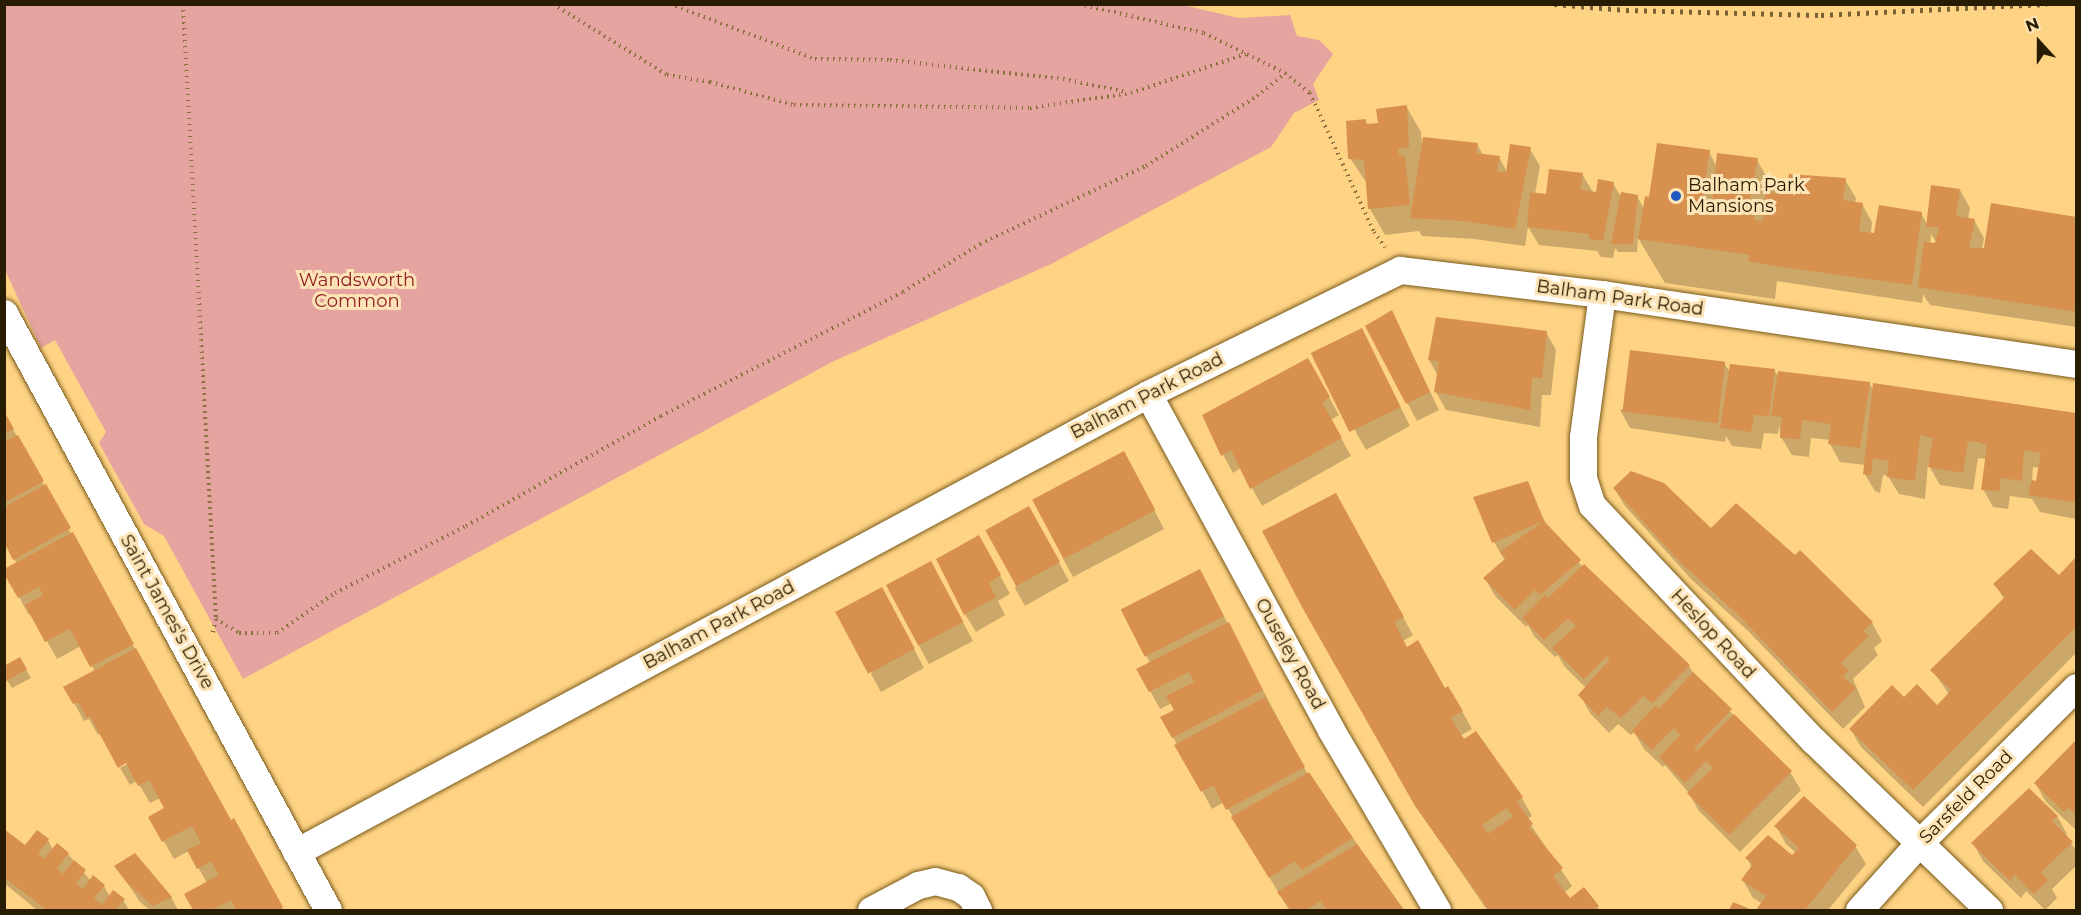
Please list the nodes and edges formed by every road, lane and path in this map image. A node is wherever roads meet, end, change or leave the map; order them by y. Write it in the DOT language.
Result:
graph roads {
  1 [pos="183,4"];
  2 [pos="553,4"];
  3 [pos="670,4"];
  4 [pos="1079,4"];
  5 [pos="1246,54"];
  6 [pos="1285,74"];
  7 [pos="1131,93"];
  8 [pos="1384,245"];
  9 [pos="1602,294"];
  10 [pos="4,313"];
  11 [pos="2076,364"];
  12 [pos="1148,394"];
  13 [pos="216,619"];
  14 [pos="212,639"];
  15 [pos="2076,687"];
  16 [pos="1919,843"];
  17 [pos="296,852"];
  18 [pos="328,910"];
  19 [pos="871,910"];
  20 [pos="978,910"];
  21 [pos="1437,910"];
  22 [pos="1859,910"];
  23 [pos="1989,910"];
  1 -- 13 [label="path"];
  2 -- 7 [label="path"];
  3 -- 7 [label="path"];
  4 -- 5 [label="path"];
  5 -- 6 [label="path"];
  5 -- 7 [label="path"];
  6 -- 8 [label="path"];
  6 -- 13 [label="path"];
  9 -- 11 [label="street, Balham Park Road"];
  9 -- 12 [label="street, Balham Park Road"];
  9 -- 16 [label="street, Heslop Road"];
  10 -- 17 [label="street, Saint James's Drive"];
  12 -- 17 [label="street, Balham Park Road"];
  12 -- 21 [label="street, Ouseley Road"];
  13 -- 14 [label="path"];
  15 -- 16 [label="street, Sarsfeld Road"];
  16 -- 22 [label="street, Sarsfeld Road"];
  16 -- 23 [label="street, Heslop Road"];
  17 -- 18 [label="street, Saint James's Drive"];
  19 -- 20 [label="street"];
}
